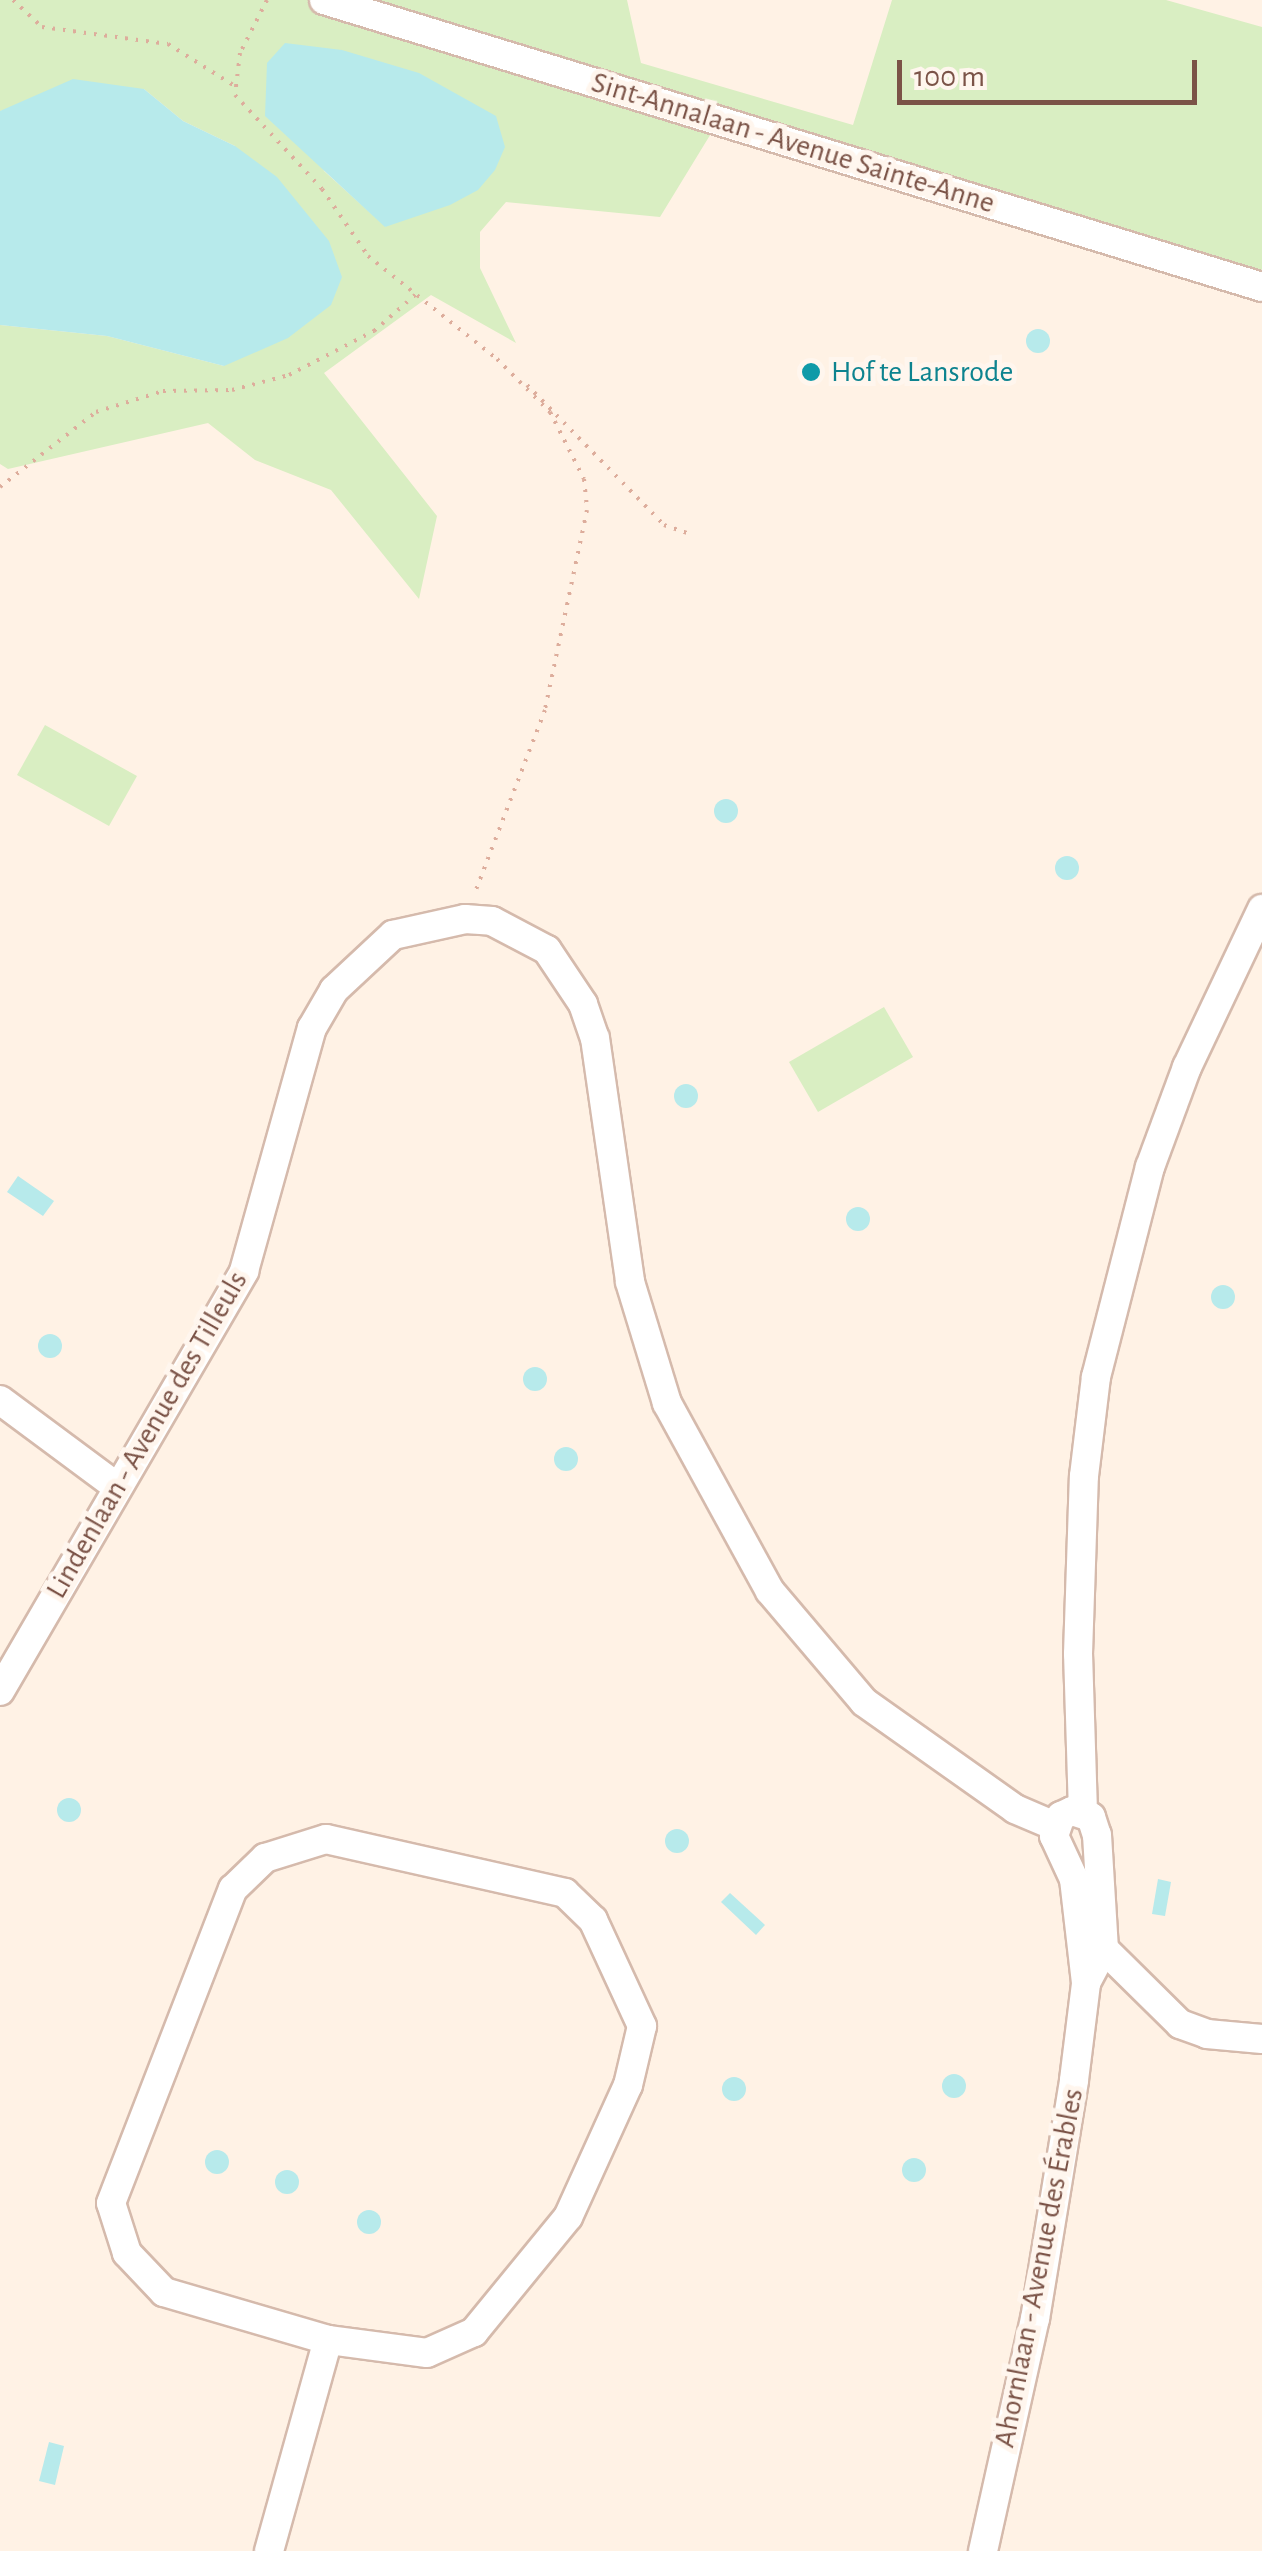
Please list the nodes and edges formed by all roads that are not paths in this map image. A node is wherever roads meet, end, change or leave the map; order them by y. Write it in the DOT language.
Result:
graph roads {
  1 [pos="324,0"];
  2 [pos="1262,286"];
  3 [pos="1262,910"];
  4 [pos="0,1400"];
  5 [pos="117,1487"];
  6 [pos="0,1690"];
  7 [pos="1083,1812"];
  8 [pos="1060,1839"];
  9 [pos="1094,1844"];
  10 [pos="1093,1950"];
  11 [pos="1262,2039"];
  12 [pos="328,2340"];
  13 [pos="268,2551"];
  14 [pos="983,2551"];
  1 -- 2 [label="street, Sint-Annalaan - Avenue Sainte-Anne"];
  3 -- 7 [label="street, Ahornlaan - Avenue des Érables"];
  4 -- 5 [label="street"];
  5 -- 6 [label="street, Lindenlaan - Avenue des Tilleuls"];
  5 -- 8 [label="street, Lindenlaan - Avenue des Tilleuls"];
  7 -- 8 [label="street"];
  7 -- 9 [label="street, Ahornlaan - Avenue des Érables"];
  8 -- 9 [label="street"];
  8 -- 10 [label="street, Ahornlaan - Avenue des Érables"];
  9 -- 10 [label="street, Ahornlaan - Avenue des Érables"];
  10 -- 11 [label="street"];
  10 -- 14 [label="street, Ahornlaan - Avenue des Érables"];
  12 -- 12 [label="street"];
  12 -- 13 [label="street"];
}
